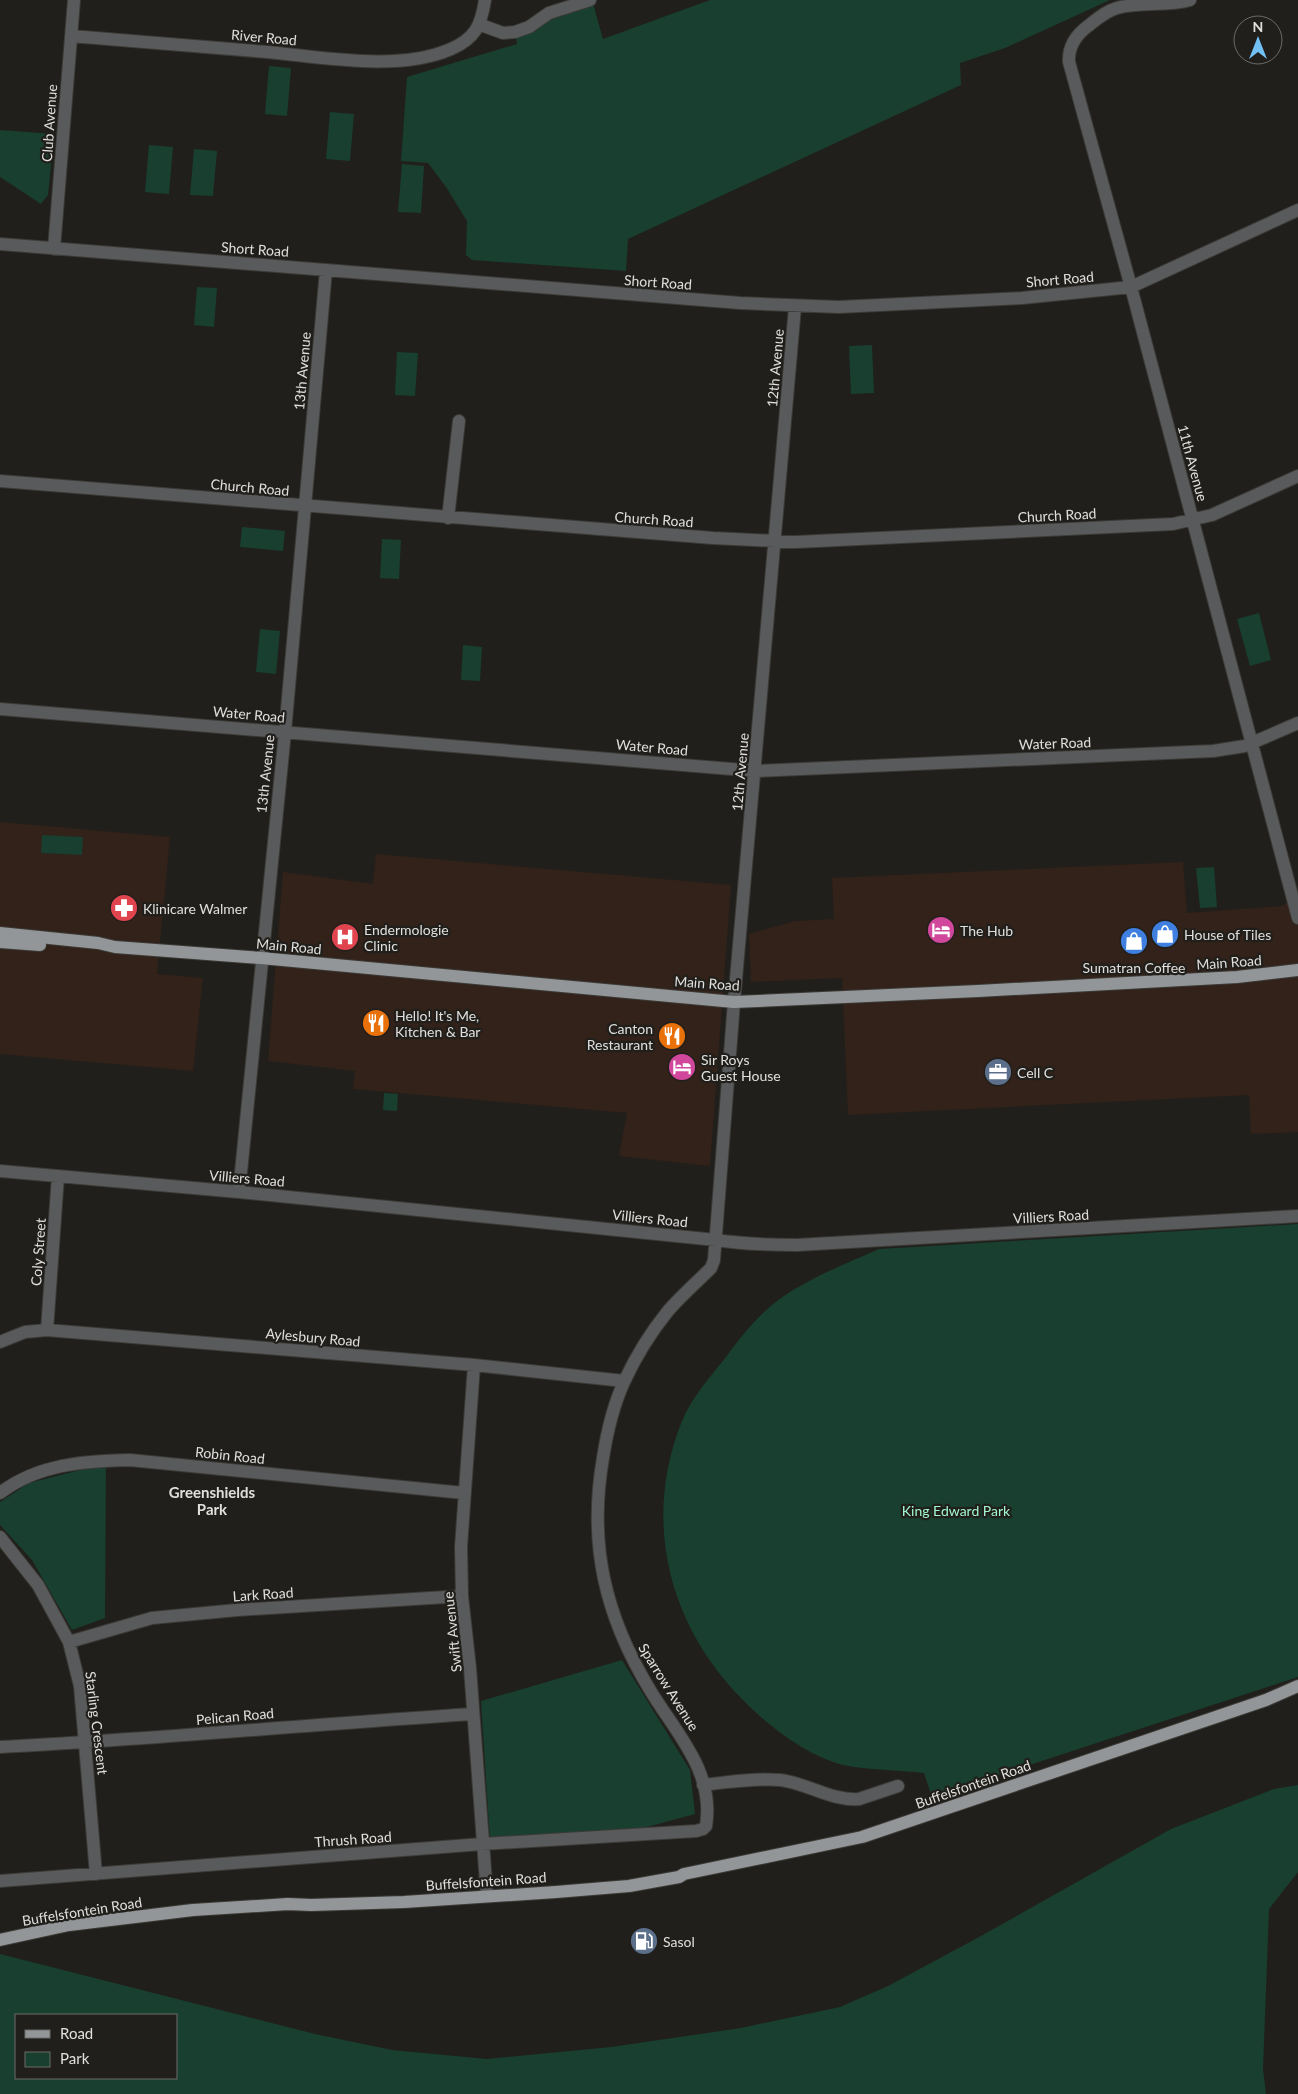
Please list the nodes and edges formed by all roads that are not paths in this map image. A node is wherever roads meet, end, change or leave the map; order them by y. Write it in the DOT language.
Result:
graph roads {
  1 [pos="74,0"];
  2 [pos="485,0"];
  3 [pos="590,0"];
  4 [pos="1190,0"];
  5 [pos="481,25"];
  6 [pos="71,36"];
  7 [pos="1298,210"];
  8 [pos="0,244"];
  9 [pos="54,248"];
  10 [pos="326,270"];
  11 [pos="1131,287"];
  12 [pos="795,307"];
  13 [pos="459,421"];
  14 [pos="1298,476"];
  15 [pos="0,481"];
  16 [pos="304,507"];
  17 [pos="448,518"];
  18 [pos="1193,520"];
  19 [pos="775,540"];
  20 [pos="0,709"];
  21 [pos="1298,723"];
  22 [pos="285,732"];
  23 [pos="1251,744"];
  24 [pos="756,771"];
  25 [pos="1298,918"];
  26 [pos="0,933"];
  27 [pos="0,942"];
  28 [pos="115,947"];
  29 [pos="261,958"];
  30 [pos="1298,970"];
  31 [pos="734,1002"];
  32 [pos="0,1171"];
  33 [pos="58,1176"];
  34 [pos="240,1192"];
  35 [pos="1298,1216"];
  36 [pos="716,1240"];
  37 [pos="47,1330"];
  38 [pos="0,1342"];
  39 [pos="474,1365"];
  40 [pos="624,1381"];
  41 [pos="464,1492"];
  42 [pos="0,1493"];
  43 [pos="0,1537"];
  44 [pos="462,1596"];
  45 [pos="69,1642"];
  46 [pos="1298,1686"];
  47 [pos="1298,1694"];
  48 [pos="1266,1700"];
  49 [pos="474,1714"];
  50 [pos="86,1743"];
  51 [pos="0,1747"];
  52 [pos="703,1785"];
  53 [pos="898,1786"];
  54 [pos="706,1826"];
  55 [pos="482,1844"];
  56 [pos="96,1874"];
  57 [pos="0,1880"];
  58 [pos="486,1892"];
  59 [pos="0,1940"];
  1 -- 6 [label="street, Club Avenue"];
  2 -- 5 [label="street"];
  3 -- 5 [label="street"];
  4 -- 11 [label="street, 11th Avenue"];
  5 -- 6 [label="street, River Road"];
  6 -- 9 [label="street, Club Avenue"];
  7 -- 11 [label="street, Short Road"];
  8 -- 9 [label="street, Short Road"];
  9 -- 10 [label="street, Short Road"];
  10 -- 12 [label="street, Short Road"];
  10 -- 16 [label="street, 13th Avenue"];
  11 -- 12 [label="street, Short Road"];
  11 -- 18 [label="street, 11th Avenue"];
  12 -- 19 [label="street, 12th Avenue"];
  13 -- 17 [label="street"];
  14 -- 18 [label="street, Church Road"];
  15 -- 16 [label="street, Church Road"];
  16 -- 17 [label="street, Church Road"];
  16 -- 22 [label="street, 13th Avenue"];
  17 -- 19 [label="street, Church Road"];
  18 -- 19 [label="street, Church Road"];
  18 -- 23 [label="street, 11th Avenue"];
  19 -- 24 [label="street, 12th Avenue"];
  20 -- 22 [label="street, Water Road"];
  21 -- 23 [label="street, Water Road"];
  22 -- 24 [label="street, Water Road"];
  22 -- 29 [label="street, 13th Avenue"];
  23 -- 24 [label="street, Water Road"];
  23 -- 25 [label="street, 11th Avenue"];
  24 -- 31 [label="street, 12th Avenue"];
  26 -- 28 [label="main road, Main Road"];
  27 -- 28 [label="main road, Main Road"];
  28 -- 29 [label="main road, Main Road"];
  29 -- 31 [label="main road, Main Road"];
  29 -- 34 [label="street, 13th Avenue"];
  30 -- 31 [label="main road, Main Road"];
  31 -- 36 [label="street, 12th Avenue"];
  32 -- 33 [label="street, Villiers Road"];
  33 -- 34 [label="street, Villiers Road"];
  33 -- 37 [label="street, Coly Street"];
  34 -- 36 [label="street, Villiers Road"];
  35 -- 36 [label="street, Villiers Road"];
  36 -- 40 [label="street, Sparrow Avenue"];
  37 -- 38 [label="street, Aylesbury Road"];
  37 -- 39 [label="street, Aylesbury Road"];
  39 -- 40 [label="street, Aylesbury Road"];
  39 -- 41 [label="street, Swift Avenue"];
  40 -- 52 [label="street, Sparrow Avenue"];
  41 -- 42 [label="street, Robin Road"];
  41 -- 44 [label="street, Swift Avenue"];
  43 -- 45 [label="street, Starling Crescent"];
  44 -- 45 [label="street, Lark Road"];
  44 -- 49 [label="street, Swift Avenue"];
  45 -- 50 [label="street, Starling Crescent"];
  46 -- 48 [label="main road, Buffelsfontein Road"];
  47 -- 48 [label="main road, Buffelsfontein Road"];
  48 -- 58 [label="main road, Buffelsfontein Road"];
  49 -- 50 [label="street, Pelican Road"];
  49 -- 55 [label="street, Swift Avenue"];
  50 -- 51 [label="street, Pelican Road"];
  50 -- 56 [label="street, Starling Crescent"];
  52 -- 53 [label="street"];
  52 -- 54 [label="street, Sparrow Avenue"];
  54 -- 55 [label="street, Thrush Road"];
  55 -- 56 [label="street, Thrush Road"];
  55 -- 58 [label="street, Swift Avenue"];
  56 -- 57 [label="street, Thrush Road"];
  58 -- 59 [label="main road, Buffelsfontein Road"];
}
